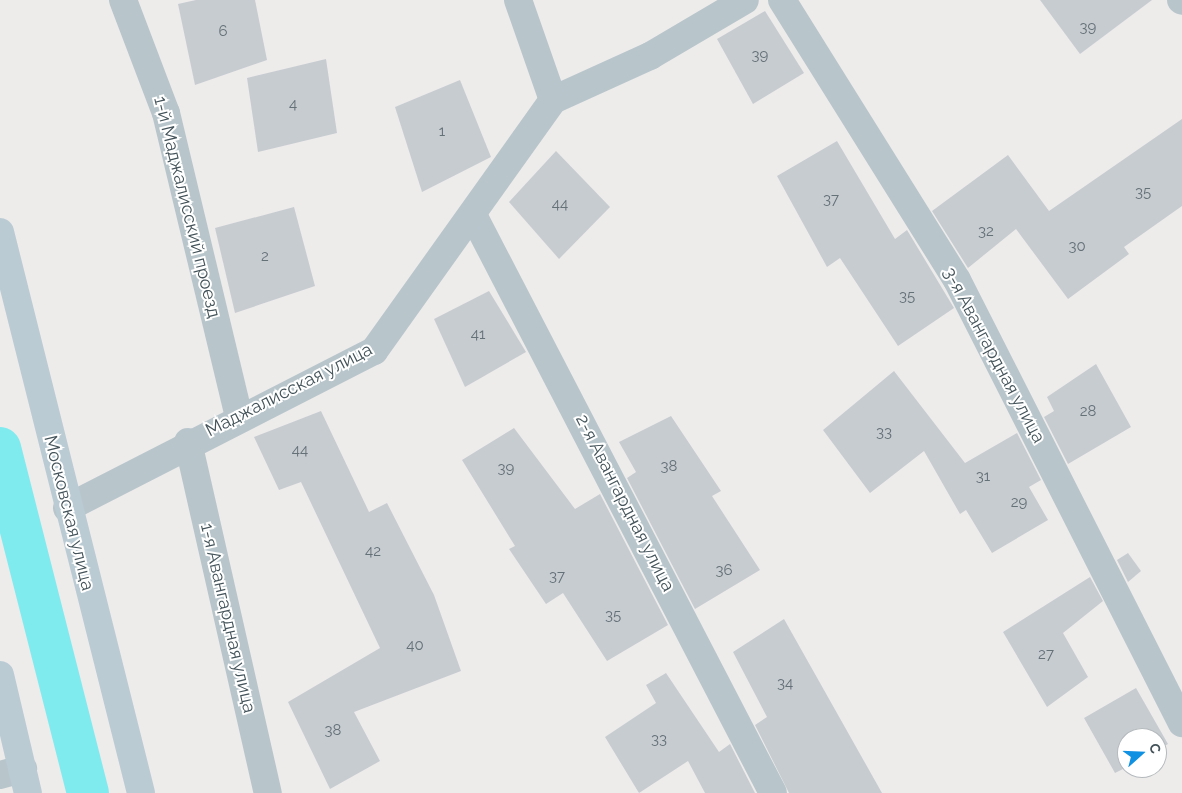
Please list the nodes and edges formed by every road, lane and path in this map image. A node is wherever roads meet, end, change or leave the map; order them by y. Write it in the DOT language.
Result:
graph roads {
  1 [pos="123,0"];
  2 [pos="518,0"];
  3 [pos="745,0"];
  4 [pos="782,0"];
  5 [pos="553,100"];
  6 [pos="472,215"];
  7 [pos="0,232"];
  8 [pos="239,417"];
  9 [pos="188,442"];
  10 [pos="67,508"];
  11 [pos="0,675"];
  12 [pos="1182,723"];
  13 [pos="17,779"];
  14 [pos="141,793"];
  15 [pos="268,793"];
  16 [pos="773,793"];
  1 -- 8 [label="street, 1-й Маджалисский проезд"];
  2 -- 5 [label="street"];
  3 -- 5 [label="street"];
  4 -- 12 [label="street, 3-я Авангардная улица"];
  5 -- 6 [label="street, Маджалисская улица"];
  6 -- 8 [label="street, Маджалисская улица"];
  6 -- 16 [label="street, 2-я Авангардная улица"];
  7 -- 10 [label="main road, Московская улица"];
  8 -- 9 [label="street, Маджалисская улица"];
  9 -- 10 [label="street, Маджалисская улица"];
  9 -- 15 [label="street, 1-я Авангардная улица"];
  10 -- 14 [label="main road, Московская улица"];
  11 -- 13 [label="main road"];
}
